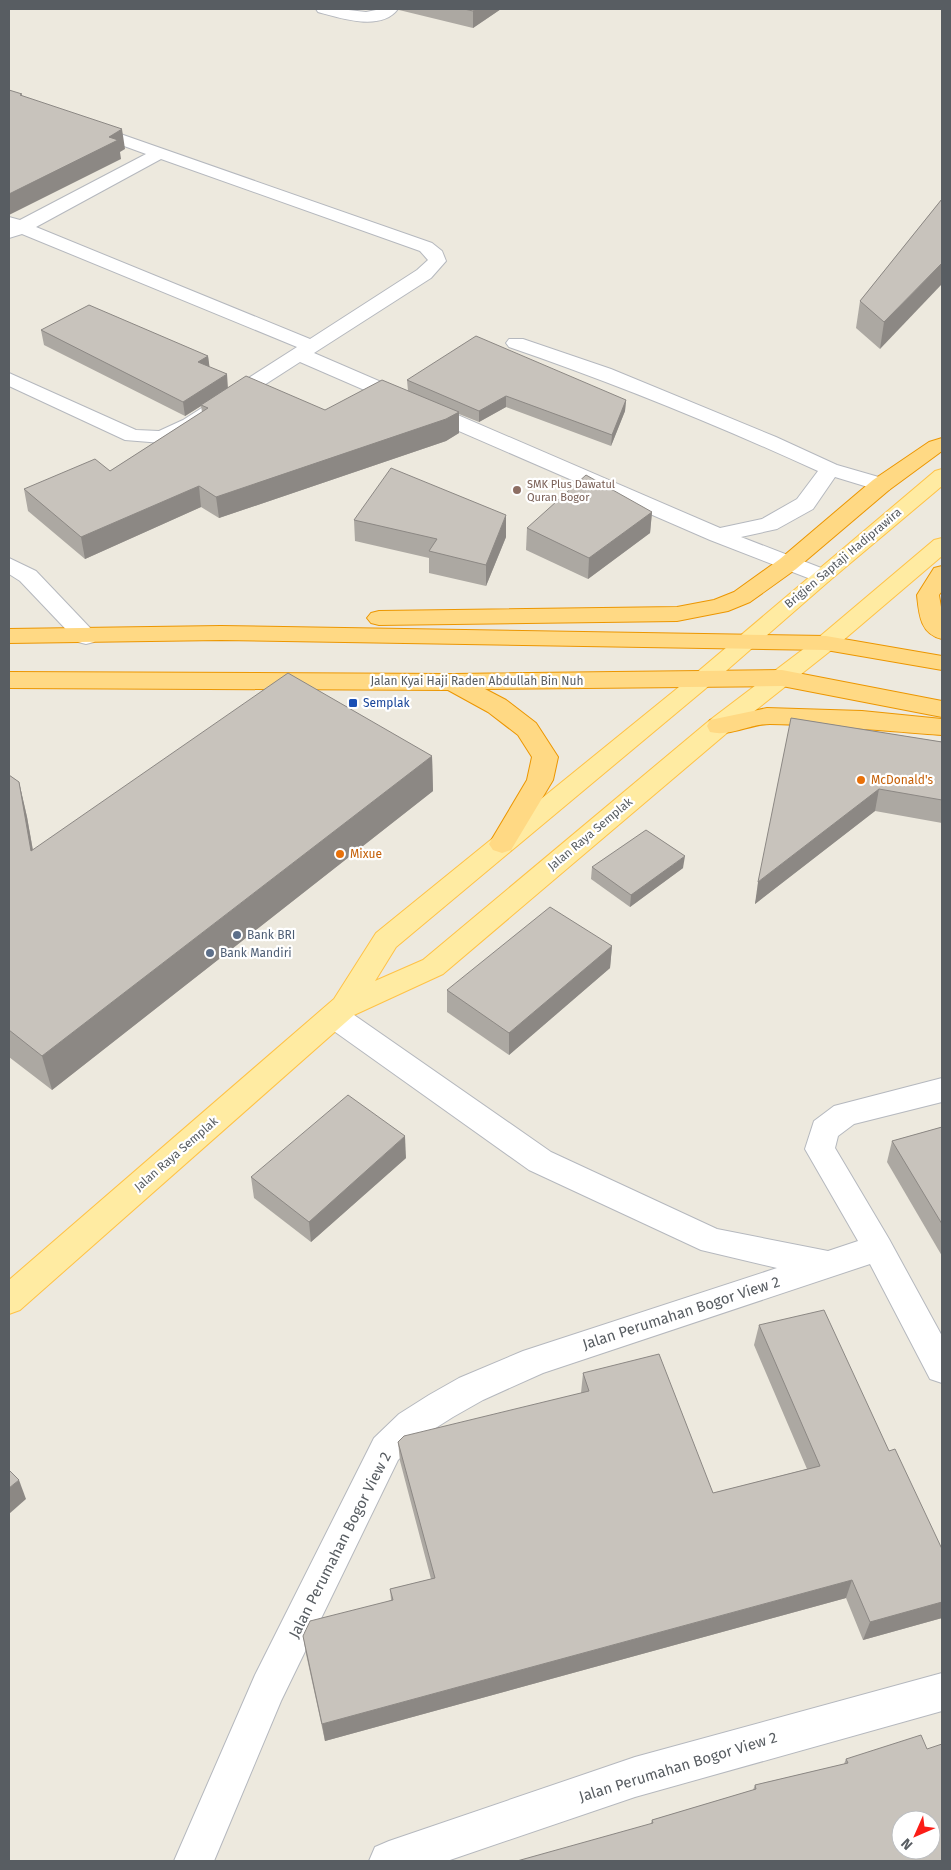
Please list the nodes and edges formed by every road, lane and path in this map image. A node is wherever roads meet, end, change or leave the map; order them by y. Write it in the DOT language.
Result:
graph roads {
  1 [pos="323,9"];
  2 [pos="391,9"];
  3 [pos="71,122"];
  4 [pos="160,153"];
  5 [pos="13,227"];
  6 [pos="516,343"];
  7 [pos="305,350"];
  8 [pos="9,379"];
  9 [pos="942,444"];
  10 [pos="830,469"];
  11 [pos="942,475"];
  12 [pos="881,485"];
  13 [pos="718,535"];
  14 [pos="942,545"];
  15 [pos="788,564"];
  16 [pos="9,565"];
  17 [pos="942,573"];
  18 [pos="821,576"];
  19 [pos="942,632"];
  20 [pos="221,634"];
  21 [pos="9,636"];
  22 [pos="86,637"];
  23 [pos="745,642"];
  24 [pos="826,643"];
  25 [pos="942,663"];
  26 [pos="782,678"];
  27 [pos="702,679"];
  28 [pos="9,680"];
  29 [pos="453,682"];
  30 [pos="942,709"];
  31 [pos="719,726"];
  32 [pos="942,727"];
  33 [pos="502,844"];
  34 [pos="339,1012"];
  35 [pos="942,1090"];
  36 [pos="878,1248"];
  37 [pos="828,1265"];
  38 [pos="9,1300"];
  39 [pos="942,1368"];
  40 [pos="942,1692"];
  41 [pos="194,1861"];
  42 [pos="389,1861"];
  1 -- 2 [label="street"];
  3 -- 4 [label="street"];
  4 -- 5 [label="street"];
  4 -- 7 [label="street"];
  5 -- 7 [label="street"];
  6 -- 10 [label="street"];
  7 -- 8 [label="street"];
  7 -- 13 [label="street"];
  9 -- 12 [label="highway"];
  10 -- 12 [label="street"];
  10 -- 13 [label="street"];
  11 -- 18 [label="main road, Brigjen Saptaji Hadiprawira"];
  12 -- 15 [label="highway"];
  13 -- 15 [label="street"];
  14 -- 24 [label="main road"];
  15 -- 18 [label="street"];
  15 -- 20 [label="highway"];
  16 -- 22 [label="street"];
  17 -- 19 [label="highway"];
  18 -- 23 [label="main road, Brigjen Saptaji Hadiprawira"];
  20 -- 22 [label="highway"];
  20 -- 23 [label="highway"];
  21 -- 22 [label="highway"];
  23 -- 24 [label="highway"];
  23 -- 27 [label="main road, Jalan Raya Semplak"];
  24 -- 25 [label="highway"];
  24 -- 26 [label="main road, Jalan Raya Semplak"];
  26 -- 27 [label="highway, Jalan Kyai Haji Raden Abdullah Bin Nuh"];
  26 -- 30 [label="highway, Jalan Kyai Haji Raden Abdullah Bin Nuh"];
  26 -- 31 [label="main road, Jalan Raya Semplak"];
  27 -- 29 [label="highway, Jalan Kyai Haji Raden Abdullah Bin Nuh"];
  27 -- 33 [label="main road, Jalan Raya Semplak"];
  28 -- 29 [label="highway, Jalan Kyai Haji Raden Abdullah Bin Nuh"];
  29 -- 33 [label="highway"];
  31 -- 32 [label="highway"];
  31 -- 34 [label="main road, Jalan Raya Semplak"];
  33 -- 34 [label="main road, Jalan Raya Semplak"];
  34 -- 37 [label="street, Jalan Perumahan Bogor View 2"];
  34 -- 38 [label="main road, Jalan Raya Semplak"];
  35 -- 36 [label="street"];
  36 -- 37 [label="street, Jalan Perumahan Bogor View 2"];
  36 -- 39 [label="street"];
  37 -- 41 [label="street, Jalan Perumahan Bogor View 2"];
  40 -- 42 [label="street, Jalan Perumahan Bogor View 2"];
}
